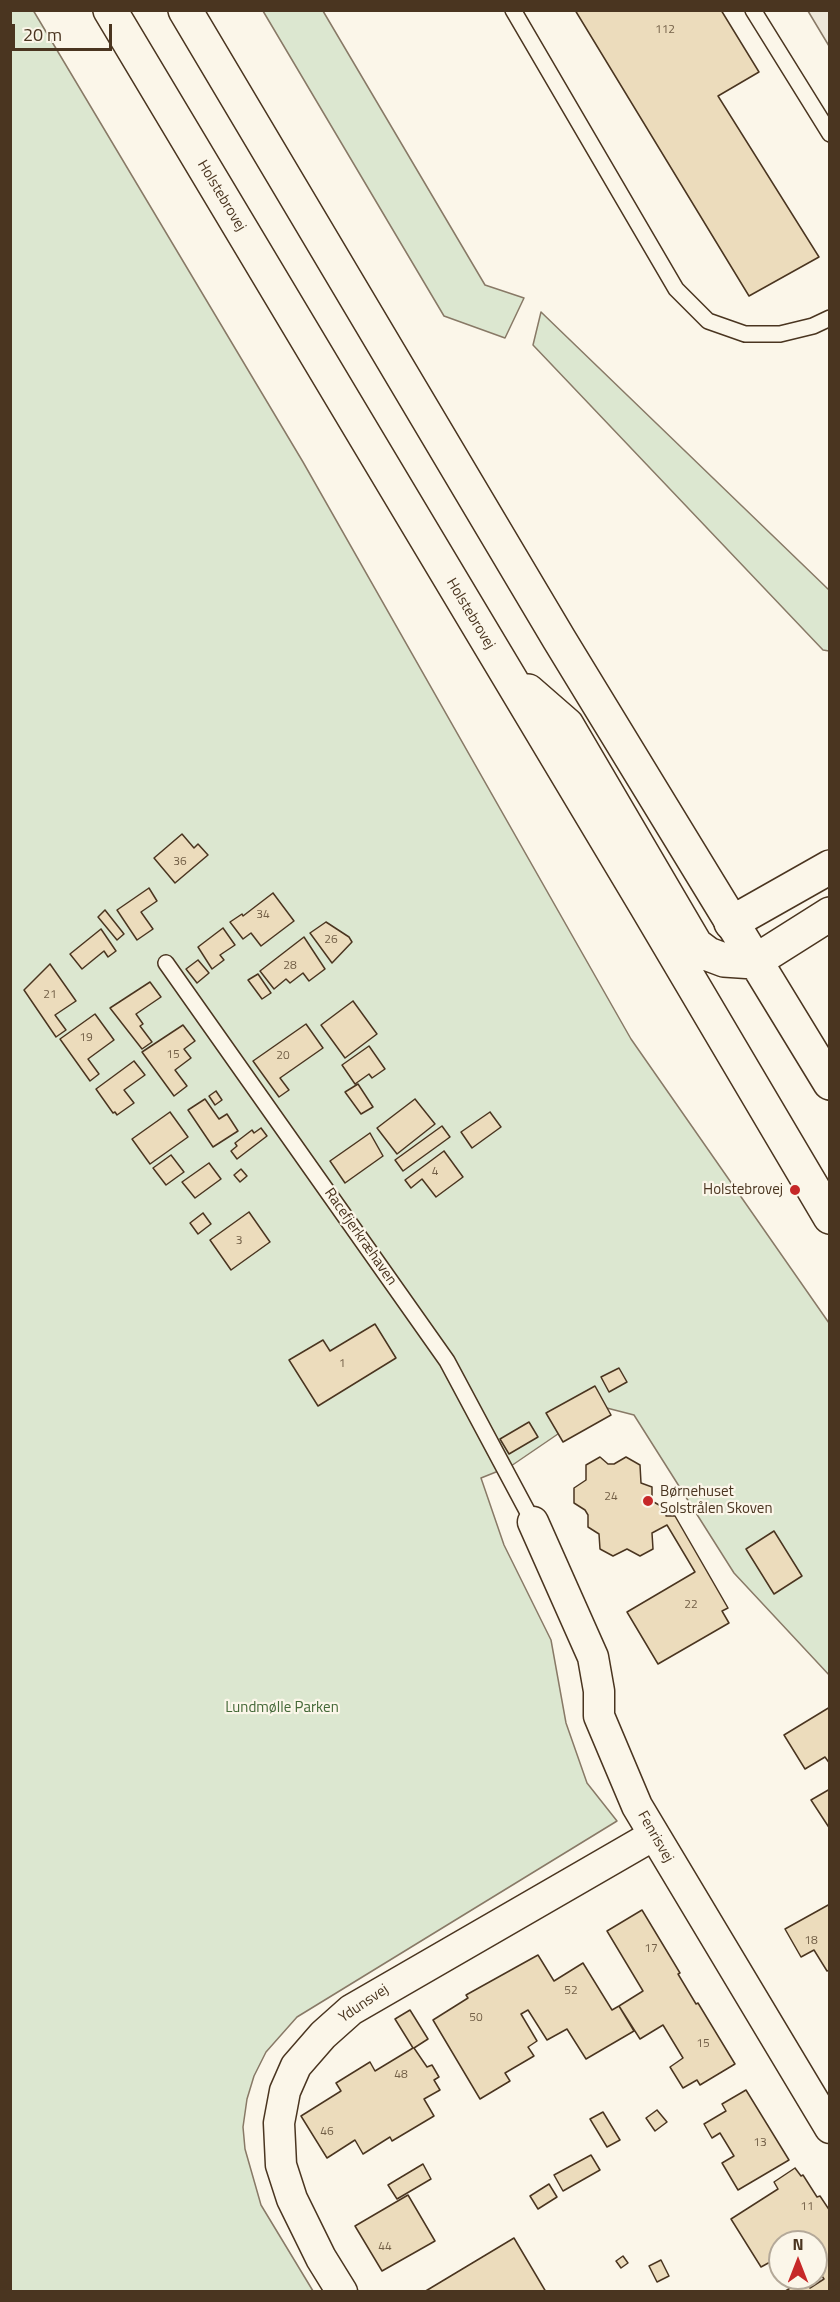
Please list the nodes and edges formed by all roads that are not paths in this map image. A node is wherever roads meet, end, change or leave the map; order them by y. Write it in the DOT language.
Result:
graph roads {
  1 [pos="110,10"];
  2 [pos="185,10"];
  3 [pos="513,10"];
  4 [pos="753,10"];
  5 [pos="830,134"];
  6 [pos="830,318"];
  7 [pos="502,668"];
  8 [pos="830,867"];
  9 [pos="830,914"];
  10 [pos="731,923"];
  11 [pos="708,954"];
  12 [pos="754,962"];
  13 [pos="166,963"];
  14 [pos="692,983"];
  15 [pos="830,1083"];
  16 [pos="830,1217"];
  17 [pos="533,1522"];
  18 [pos="654,1835"];
  19 [pos="830,2128"];
  20 [pos="342,2292"];
  1 -- 7 [label="main road, Holstebrovej"];
  2 -- 10 [label="main road"];
  3 -- 6 [label="lane"];
  4 -- 5 [label="lane"];
  7 -- 11 [label="main road"];
  7 -- 14 [label="main road, Holstebrovej"];
  8 -- 10 [label="main road"];
  9 -- 12 [label="main road"];
  10 -- 11 [label="main road"];
  10 -- 12 [label="main road"];
  11 -- 12 [label="main road"];
  11 -- 14 [label="main road"];
  12 -- 15 [label="main road"];
  13 -- 17 [label="lane, Racefjerkræhaven"];
  14 -- 16 [label="main road, Holstebrovej"];
  17 -- 18 [label="street, Fenrisvej"];
  18 -- 19 [label="street, Fenrisvej"];
  18 -- 20 [label="street, Ydunsvej"];
}
